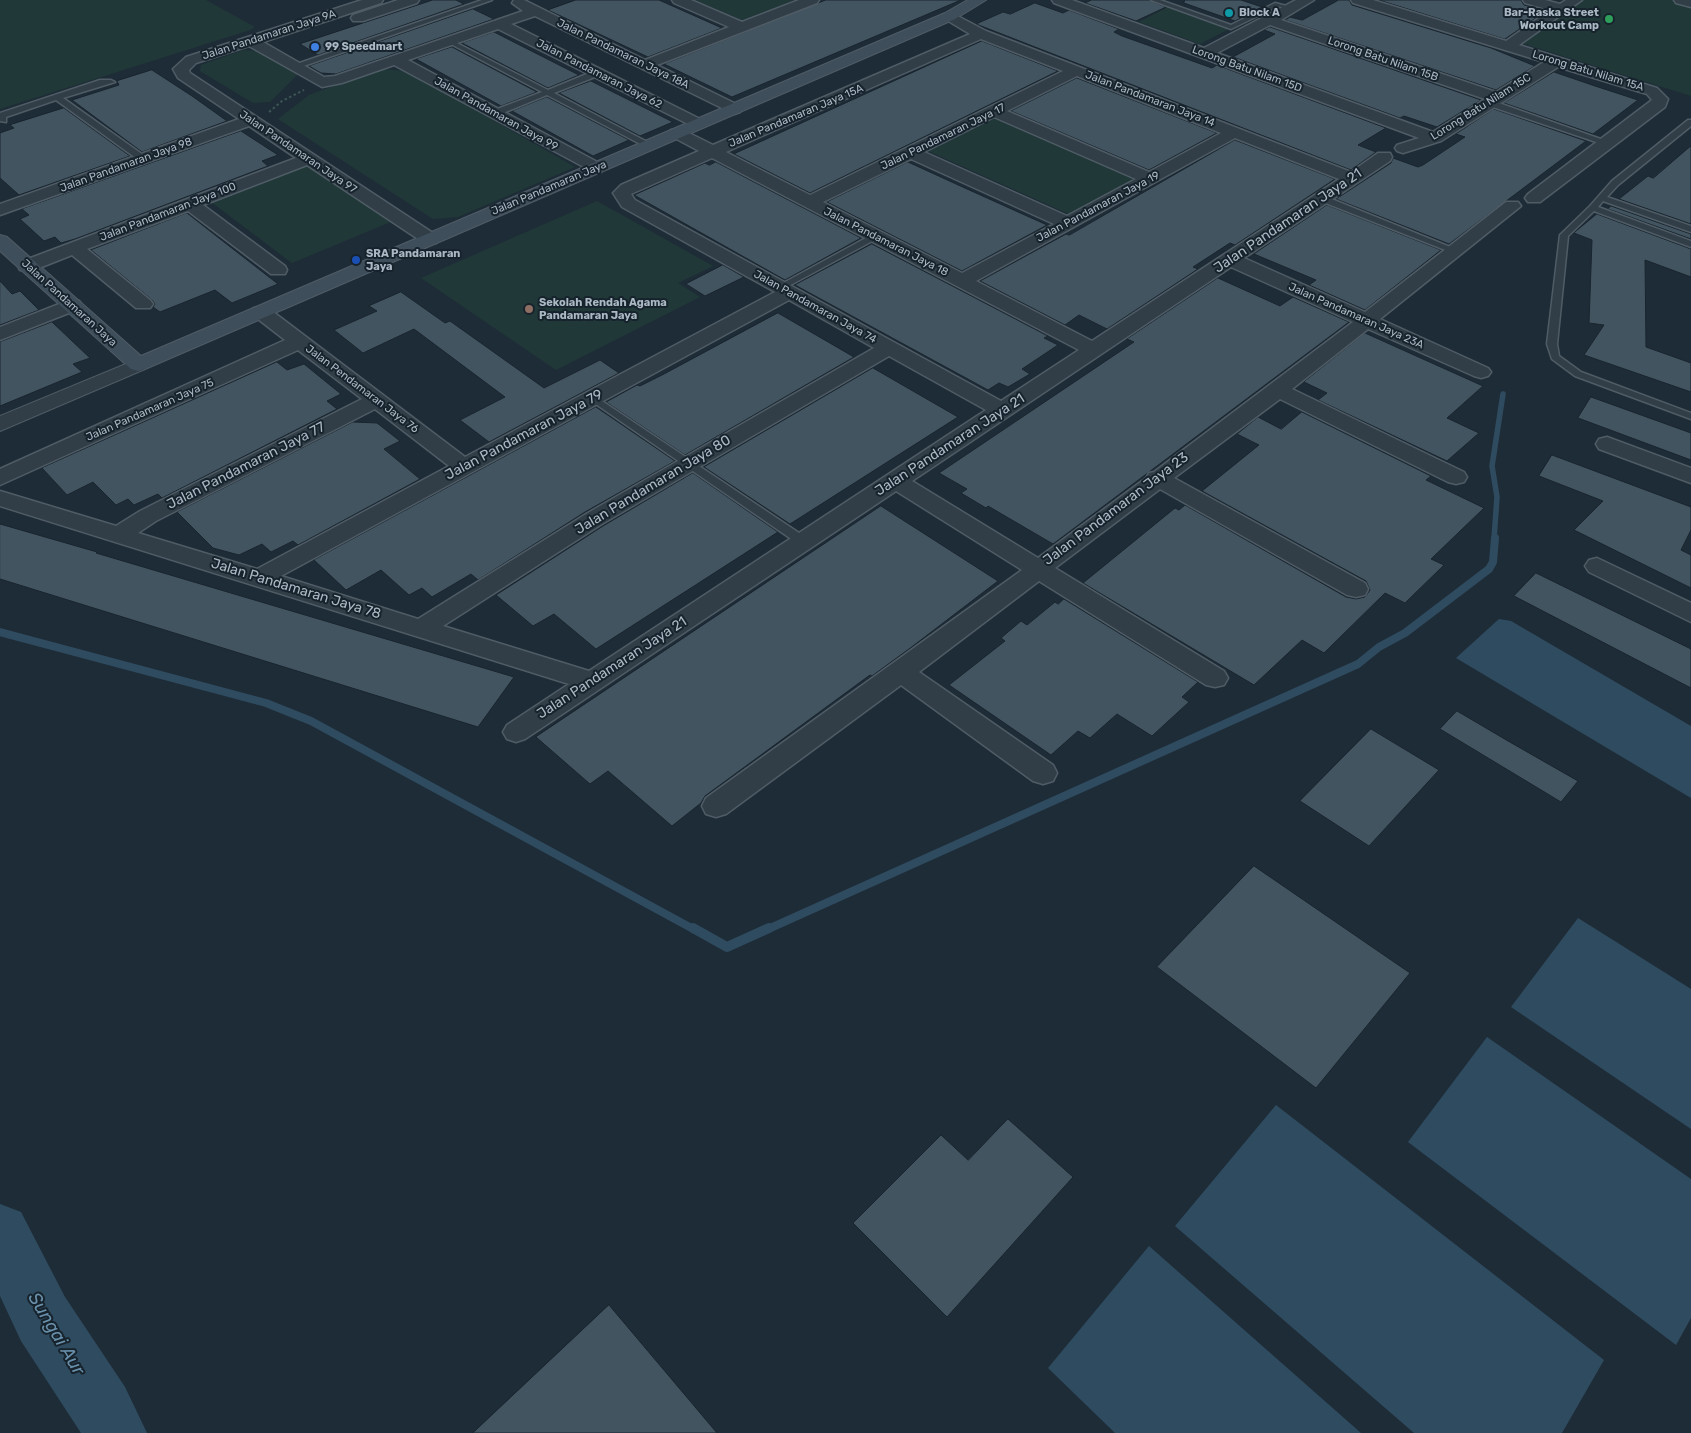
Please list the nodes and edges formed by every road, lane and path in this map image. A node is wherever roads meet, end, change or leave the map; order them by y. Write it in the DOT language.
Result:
graph roads {
  1 [pos="376,0"];
  2 [pos="412,0"];
  3 [pos="489,0"];
  4 [pos="513,0"];
  5 [pos="547,0"];
  6 [pos="679,0"];
  7 [pos="811,0"];
  8 [pos="976,0"];
  9 [pos="1059,0"];
  10 [pos="1154,0"];
  11 [pos="1266,0"];
  12 [pos="1307,0"];
  13 [pos="1358,0"];
  14 [pos="1530,0"];
  15 [pos="1575,0"];
  16 [pos="1681,0"];
  17 [pos="1691,3"];
  18 [pos="1284,4"];
  19 [pos="531,9"];
  20 [pos="1561,9"];
  21 [pos="955,14"];
  22 [pos="1268,20"];
  23 [pos="499,24"];
  24 [pos="740,27"];
  25 [pos="1231,27"];
  26 [pos="1247,32"];
  27 [pos="981,34"];
  28 [pos="251,41"];
  29 [pos="449,41"];
  30 [pos="1508,46"];
  31 [pos="265,49"];
  32 [pos="1206,54"];
  33 [pos="191,60"];
  34 [pos="396,60"];
  35 [pos="1556,61"];
  36 [pos="645,65"];
  37 [pos="295,66"];
  38 [pos="1076,71"];
  39 [pos="597,73"];
  40 [pos="330,81"];
  41 [pos="111,82"];
  42 [pos="547,93"];
  43 [pos="57,97"];
  44 [pos="1494,100"];
  45 [pos="734,109"];
  46 [pos="995,112"];
  47 [pos="494,113"];
  48 [pos="3,120"];
  49 [pos="254,122"];
  50 [pos="1691,122"];
  51 [pos="698,124"];
  52 [pos="1234,132"];
  53 [pos="677,133"];
  54 [pos="1435,138"];
  55 [pos="1608,143"];
  56 [pos="649,146"];
  57 [pos="1403,148"];
  58 [pos="713,152"];
  59 [pos="912,153"];
  60 [pos="1384,157"];
  61 [pos="143,159"];
  62 [pos="308,159"];
  63 [pos="595,168"];
  64 [pos="1352,178"];
  65 [pos="1151,179"];
  66 [pos="1321,198"];
  67 [pos="1534,198"];
  68 [pos="1602,198"];
  69 [pos="810,202"];
  70 [pos="628,203"];
  71 [pos="190,204"];
  72 [pos="1512,206"];
  73 [pos="1593,208"];
  74 [pos="0,210"];
  75 [pos="1067,223"];
  76 [pos="1691,229"];
  77 [pos="875,236"];
  78 [pos="430,240"];
  79 [pos="0,242"];
  80 [pos="1691,244"];
  81 [pos="74,248"];
  82 [pos="1456,251"];
  83 [pos="1232,260"];
  84 [pos="27,266"];
  85 [pos="278,270"];
  86 [pos="962,281"];
  87 [pos="785,289"];
  88 [pos="143,304"];
  89 [pos="72,305"];
  90 [pos="261,312"];
  91 [pos="1367,319"];
  92 [pos="0,334"];
  93 [pos="300,341"];
  94 [pos="888,348"];
  95 [pos="1096,350"];
  96 [pos="138,365"];
  97 [pos="1481,372"];
  98 [pos="1278,390"];
  99 [pos="593,398"];
  100 [pos="376,400"];
  101 [pos="1003,411"];
  102 [pos="1691,416"];
  103 [pos="0,424"];
  104 [pos="1607,444"];
  105 [pos="689,463"];
  106 [pos="464,467"];
  107 [pos="1691,476"];
  108 [pos="0,478"];
  109 [pos="1157,478"];
  110 [pos="1456,478"];
  111 [pos="896,481"];
  112 [pos="0,498"];
  113 [pos="118,535"];
  114 [pos="804,542"];
  115 [pos="1597,566"];
  116 [pos="1038,568"];
  117 [pos="259,578"];
  118 [pos="1356,589"];
  119 [pos="1691,613"];
  120 [pos="422,628"];
  121 [pos="900,672"];
  122 [pos="1215,678"];
  123 [pos="591,681"];
  124 [pos="516,732"];
  125 [pos="1043,773"];
  126 [pos="716,806"];
  1 -- 28 [label="street, Jalan Pandamaran Jaya 9A"];
  2 -- 31 [label="street"];
  3 -- 37 [label="lane"];
  4 -- 19 [label="street, Jalan Pandamaran Jaya 18A"];
  5 -- 19 [label="street"];
  6 -- 24 [label="street"];
  7 -- 24 [label="street"];
  8 -- 21 [label="main road, Jalan Pandamaran Jaya"];
  9 -- 32 [label="street, Lorong Batu Nilam 15D"];
  10 -- 25 [label="lane"];
  11 -- 18 [label="lane"];
  12 -- 18 [label="street"];
  13 -- 30 [label="street, Lorong Batu Nilam 15A"];
  14 -- 20 [label="street"];
  15 -- 20 [label="street"];
  16 -- 17 [label="street"];
  18 -- 22 [label="street"];
  18 -- 25 [label="lane"];
  19 -- 23 [label="street"];
  19 -- 36 [label="street, Jalan Pandamaran Jaya 18A"];
  20 -- 30 [label="street"];
  21 -- 27 [label="street, Jalan Pandamaran Jaya 14"];
  21 -- 45 [label="main road, Jalan Pandamaran Jaya"];
  22 -- 26 [label="street"];
  22 -- 44 [label="street, Lorong Batu Nilam 15B"];
  23 -- 29 [label="street"];
  23 -- 39 [label="street, Jalan Pandamaran Jaya 62"];
  24 -- 36 [label="street"];
  25 -- 26 [label="lane"];
  26 -- 32 [label="street"];
  27 -- 38 [label="street, Jalan Pandamaran Jaya 14"];
  27 -- 58 [label="street, Jalan Pandamaran Jaya 15A"];
  28 -- 31 [label="street"];
  28 -- 33 [label="street, Jalan Pandamaran Jaya 9A"];
  29 -- 34 [label="street"];
  29 -- 42 [label="lane"];
  30 -- 35 [label="street, Lorong Batu Nilam 15A"];
  31 -- 37 [label="street"];
  32 -- 54 [label="street, Lorong Batu Nilam 15D"];
  33 -- 49 [label="street, Jalan Pandamaran Jaya 97"];
  34 -- 40 [label="street"];
  34 -- 47 [label="street, Jalan Pandamaran Jaya 99"];
  35 -- 44 [label="street, Lorong Batu Nilam 15C"];
  35 -- 55 [label="street, Lorong Batu Nilam 15A"];
  36 -- 45 [label="street, Jalan Pandamaran Jaya 18A"];
  37 -- 40 [label="street"];
  38 -- 46 [label="street, Jalan Pandamaran Jaya 17"];
  38 -- 52 [label="street, Jalan Pandamaran Jaya 14"];
  39 -- 42 [label="lane"];
  39 -- 51 [label="street, Jalan Pandamaran Jaya 62"];
  40 -- 49 [label="path"];
  41 -- 43 [label="lane"];
  42 -- 47 [label="lane"];
  42 -- 56 [label="lane"];
  43 -- 48 [label="lane"];
  43 -- 61 [label="lane"];
  44 -- 54 [label="street, Lorong Batu Nilam 15C"];
  44 -- 55 [label="lane"];
  45 -- 51 [label="main road, Jalan Pandamaran Jaya"];
  46 -- 59 [label="street, Jalan Pandamaran Jaya 17"];
  46 -- 65 [label="street"];
  47 -- 63 [label="street, Jalan Pandamaran Jaya 99"];
  49 -- 61 [label="street, Jalan Pandamaran Jaya 98"];
  49 -- 62 [label="street, Jalan Pandamaran Jaya 97"];
  50 -- 68 [label="lane"];
  51 -- 53 [label="main road, Jalan Pandamaran Jaya"];
  52 -- 64 [label="street, Jalan Pandamaran Jaya 14"];
  52 -- 65 [label="street, Jalan Pandamaran Jaya 19"];
  53 -- 56 [label="main road, Jalan Pandamaran Jaya"];
  53 -- 58 [label="street, Jalan Pandamaran Jaya 18"];
  54 -- 57 [label="street, Lorong Batu Nilam 15C"];
  55 -- 67 [label="street, Lorong Batu Nilam 15A"];
  56 -- 63 [label="main road, Jalan Pandamaran Jaya"];
  58 -- 69 [label="street, Jalan Pandamaran Jaya 18"];
  58 -- 70 [label="street, Jalan Pandamaran Jaya 15A"];
  59 -- 69 [label="street, Jalan Pandamaran Jaya 17"];
  59 -- 75 [label="street"];
  60 -- 64 [label="street, Jalan Pandamaran Jaya 21"];
  61 -- 74 [label="street, Jalan Pandamaran Jaya 98"];
  62 -- 71 [label="street, Jalan Pandamaran Jaya 100"];
  62 -- 78 [label="street, Jalan Pandamaran Jaya 97"];
  63 -- 78 [label="main road, Jalan Pandamaran Jaya"];
  64 -- 66 [label="street, Jalan Pandamaran Jaya 21"];
  65 -- 75 [label="street, Jalan Pandamaran Jaya 19"];
  66 -- 82 [label="lane"];
  66 -- 83 [label="street, Jalan Pandamaran Jaya 21"];
  68 -- 73 [label="lane"];
  68 -- 76 [label="lane"];
  69 -- 77 [label="street, Jalan Pandamaran Jaya 18"];
  70 -- 87 [label="street, Jalan Pandamaran Jaya 74"];
  71 -- 81 [label="street, Jalan Pandamaran Jaya 100"];
  71 -- 85 [label="street"];
  72 -- 82 [label="street, Jalan Pandamaran Jaya 23"];
  73 -- 80 [label="lane"];
  73 -- 102 [label="lane"];
  75 -- 86 [label="street, Jalan Pandamaran Jaya 19"];
  77 -- 86 [label="street, Jalan Pandamaran Jaya 18"];
  77 -- 87 [label="lane"];
  78 -- 90 [label="main road, Jalan Pandamaran Jaya"];
  79 -- 84 [label="main road, Jalan Pandamaran Jaya"];
  81 -- 84 [label="street, Jalan Pandamaran Jaya 100"];
  81 -- 88 [label="street"];
  82 -- 91 [label="street, Jalan Pandamaran Jaya 23"];
  83 -- 91 [label="street, Jalan Pandamaran Jaya 23A"];
  83 -- 95 [label="street, Jalan Pandamaran Jaya 21"];
  84 -- 89 [label="main road, Jalan Pandamaran Jaya"];
  86 -- 95 [label="street, Jalan Pandamaran Jaya 18"];
  87 -- 94 [label="street, Jalan Pandamaran Jaya 74"];
  87 -- 99 [label="street, Jalan Pandamaran Jaya 79"];
  89 -- 92 [label="street"];
  89 -- 96 [label="main road, Jalan Pandamaran Jaya"];
  90 -- 93 [label="street, Jalan Pendamaran Jaya 76"];
  90 -- 96 [label="main road, Jalan Pandamaran Jaya"];
  91 -- 97 [label="street, Jalan Pandamaran Jaya 23A"];
  91 -- 98 [label="street, Jalan Pandamaran Jaya 23"];
  93 -- 100 [label="street, Jalan Pendamaran Jaya 76"];
  93 -- 108 [label="street, Jalan Pandamaran Jaya 75"];
  94 -- 101 [label="street, Jalan Pandamaran Jaya 74"];
  94 -- 105 [label="street, Jalan Pandamaran Jaya 80"];
  95 -- 101 [label="street, Jalan Pandamaran Jaya 21"];
  96 -- 103 [label="street, Jalan Pandamaran Jaya"];
  98 -- 109 [label="street, Jalan Pandamaran Jaya 23"];
  98 -- 110 [label="street"];
  99 -- 105 [label="lane"];
  99 -- 106 [label="street, Jalan Pandamaran Jaya 79"];
  100 -- 106 [label="street, Jalan Pendamaran Jaya 76"];
  100 -- 113 [label="street, Jalan Pandamaran Jaya 77"];
  101 -- 111 [label="street, Jalan Pandamaran Jaya 21"];
  104 -- 107 [label="street"];
  105 -- 114 [label="lane"];
  105 -- 120 [label="street, Jalan Pandamaran Jaya 80"];
  106 -- 117 [label="street, Jalan Pandamaran Jaya 79"];
  109 -- 116 [label="street, Jalan Pandamaran Jaya 23"];
  109 -- 118 [label="street"];
  111 -- 114 [label="street, Jalan Pandamaran Jaya 21"];
  111 -- 116 [label="street"];
  112 -- 113 [label="street, Jalan Pandamaran Jaya 78"];
  113 -- 117 [label="street, Jalan Pandamaran Jaya 78"];
  114 -- 123 [label="street, Jalan Pandamaran Jaya 21"];
  115 -- 119 [label="street"];
  116 -- 121 [label="street, Jalan Pandamaran Jaya 23"];
  116 -- 122 [label="street"];
  117 -- 120 [label="street, Jalan Pandamaran Jaya 78"];
  120 -- 123 [label="street, Jalan Pandamaran Jaya 78"];
  121 -- 125 [label="street"];
  121 -- 126 [label="street, Jalan Pandamaran Jaya 23"];
  123 -- 124 [label="street, Jalan Pandamaran Jaya 21"];
}
